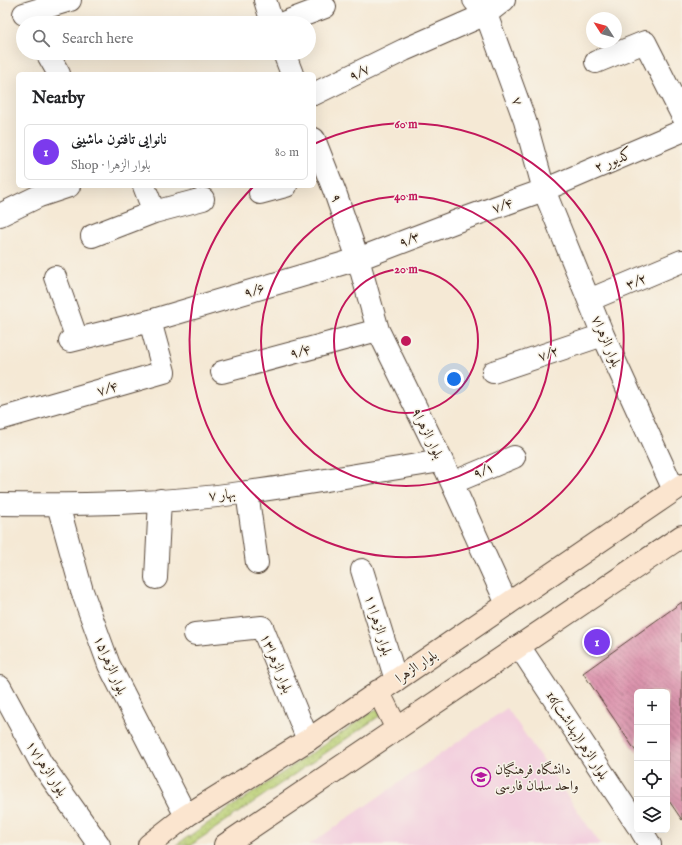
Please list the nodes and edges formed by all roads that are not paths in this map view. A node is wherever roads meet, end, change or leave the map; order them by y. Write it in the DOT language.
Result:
graph roads {
  1 [pos="70,0"];
  2 [pos="265,0"];
  3 [pos="504,0"];
  4 [pos="480,7"];
  5 [pos="325,8"];
  6 [pos="25,12"];
  7 [pos="270,16"];
  8 [pos="303,16"];
  9 [pos="52,60"];
  10 [pos="287,60"];
  11 [pos="596,62"];
  12 [pos="58,72"];
  13 [pos="291,72"];
  14 [pos="316,93"];
  15 [pos="682,115"];
  16 [pos="682,130"];
  17 [pos="316,149"];
  18 [pos="321,176"];
  19 [pos="64,188"];
  20 [pos="145,188"];
  21 [pos="279,188"];
  22 [pos="544,190"];
  23 [pos="260,193"];
  24 [pos="203,198"];
  25 [pos="154,212"];
  26 [pos="0,215"];
  27 [pos="460,220"];
  28 [pos="92,236"];
  29 [pos="358,259"];
  30 [pos="682,262"];
  31 [pos="55,277"];
  32 [pos="589,300"];
  33 [pos="150,321"];
  34 [pos="378,330"];
  35 [pos="603,335"];
  36 [pos="222,372"];
  37 [pos="493,372"];
  38 [pos="0,419"];
  39 [pos="514,457"];
  40 [pos="442,461"];
  41 [pos="452,483"];
  42 [pos="678,488"];
  43 [pos="247,492"];
  44 [pos="160,500"];
  45 [pos="0,504"];
  46 [pos="58,505"];
  47 [pos="682,536"];
  48 [pos="257,563"];
  49 [pos="362,570"];
  50 [pos="156,578"];
  51 [pos="507,604"];
  52 [pos="194,634"];
  53 [pos="519,646"];
  54 [pos="387,685"];
  55 [pos="0,688"];
  56 [pos="397,728"];
  57 [pos="308,740"];
  58 [pos="186,816"];
  59 [pos="634,820"];
  60 [pos="643,833"];
  61 [pos="99,845"];
  62 [pos="149,845"];
  63 [pos="225,845"];
  64 [pos="650,845"];
  1 -- 6 [label="street"];
  2 -- 7 [label="street"];
  3 -- 4 [label="street, ۹/۷"];
  4 -- 14 [label="street, ۹/۷"];
  4 -- 22 [label="street, ۷"];
  5 -- 8 [label="street"];
  9 -- 12 [label="street"];
  10 -- 13 [label="street"];
  11 -- 15 [label="street"];
  16 -- 22 [label="street, ۲ کدیور"];
  17 -- 18 [label="street, ۹"];
  18 -- 29 [label="street, ۹"];
  19 -- 26 [label="street"];
  20 -- 25 [label="street"];
  21 -- 23 [label="street"];
  22 -- 27 [label="street, ۷/۴"];
  22 -- 32 [label="street, بلوار الزهرا۷"];
  24 -- 25 [label="street"];
  25 -- 28 [label="street"];
  27 -- 29 [label="street, ۹/۳"];
  29 -- 33 [label="street, ۹/۶"];
  29 -- 34 [label="street, بلوار الزهرا۹"];
  30 -- 32 [label="street, ۳/۲"];
  31 -- 33 [label="street, ۹/۶"];
  32 -- 35 [label="street, بلوار الزهرا۷"];
  33 -- 38 [label="street, ۷/۴"];
  34 -- 36 [label="street, ۹/۴"];
  34 -- 40 [label="street, بلوار الزهرا۹"];
  35 -- 37 [label="street, ۷/۲"];
  35 -- 42 [label="street, بلوار الزهرا۷"];
  39 -- 41 [label="street, ۹/۱"];
  40 -- 41 [label="street, بلوار الزهرا۹"];
  40 -- 43 [label="street, بهار ۷"];
  41 -- 51 [label="street, بلوار الزهرا۹"];
  42 -- 51 [label="main road, بلوار الزهرا"];
  43 -- 44 [label="street, بهار ۷"];
  43 -- 48 [label="street"];
  44 -- 46 [label="street, بهار ۷"];
  44 -- 50 [label="street"];
  45 -- 46 [label="street, بهار ۷"];
  46 -- 58 [label="street, بلوار الزهرا۱۵"];
  47 -- 53 [label="main road"];
  49 -- 54 [label="street, بلوار الزهرا۱۱"];
  51 -- 54 [label="main road, بلوار الزهرا"];
  52 -- 57 [label="street, بلوار الزهرا۱۳"];
  53 -- 56 [label="main road"];
  53 -- 59 [label="street, 16بلوار الزهرا(بهداشت)"];
  54 -- 56 [label="main road"];
  54 -- 57 [label="main road, بلوار الزهرا"];
  55 -- 61 [label="street, بلوار الزهرا۱۷"];
  56 -- 63 [label="main road"];
  57 -- 58 [label="main road, بلوار الزهرا"];
  58 -- 62 [label="main road, بلوار الزهرا"];
  60 -- 64 [label="street"];
}
